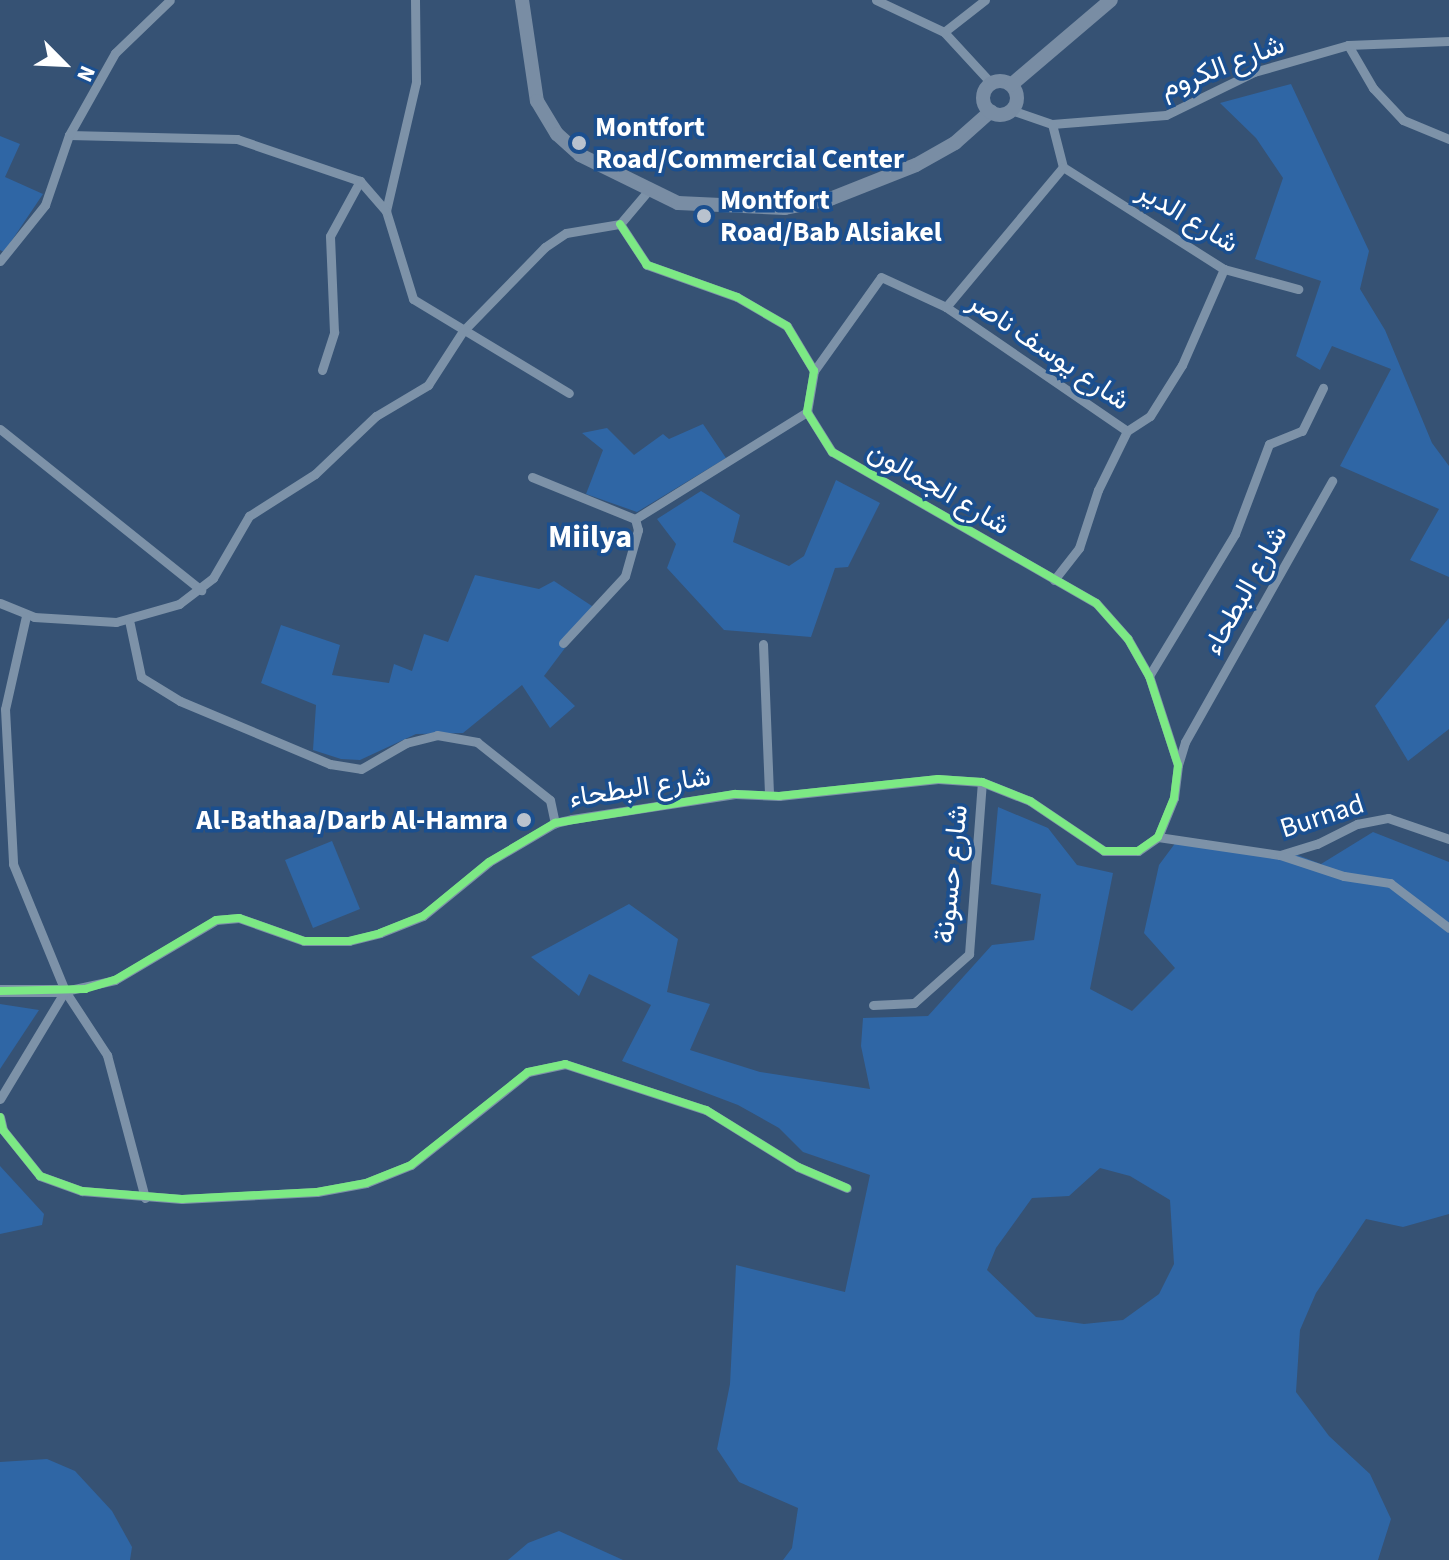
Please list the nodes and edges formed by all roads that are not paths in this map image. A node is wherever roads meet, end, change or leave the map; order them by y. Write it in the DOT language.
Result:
graph roads {
  1 [pos="170,0"];
  2 [pos="415,0"];
  3 [pos="522,0"];
  4 [pos="876,0"];
  5 [pos="985,0"];
  6 [pos="1111,0"];
  7 [pos="902,4"];
  8 [pos="944,32"];
  9 [pos="1449,41"];
  10 [pos="1348,45"];
  11 [pos="991,83"];
  12 [pos="1011,85"];
  13 [pos="1011,110"];
  14 [pos="991,111"];
  15 [pos="1052,124"];
  16 [pos="69,135"];
  17 [pos="1449,139"];
  18 [pos="1063,167"];
  19 [pos="360,181"];
  20 [pos="648,191"];
  21 [pos="386,211"];
  22 [pos="620,224"];
  23 [pos="0,261"];
  24 [pos="1224,269"];
  25 [pos="1298,289"];
  26 [pos="946,307"];
  27 [pos="463,331"];
  28 [pos="322,370"];
  29 [pos="814,371"];
  30 [pos="1323,388"];
  31 [pos="569,393"];
  32 [pos="807,412"];
  33 [pos="0,429"];
  34 [pos="1127,431"];
  35 [pos="532,477"];
  36 [pos="1332,481"];
  37 [pos="635,519"];
  38 [pos="1054,580"];
  39 [pos="201,590"];
  40 [pos="0,603"];
  41 [pos="26,616"];
  42 [pos="129,620"];
  43 [pos="563,643"];
  44 [pos="763,644"];
  45 [pos="1149,676"];
  46 [pos="1178,765"];
  47 [pos="982,782"];
  48 [pos="769,795"];
  49 [pos="555,823"];
  50 [pos="4,835"];
  51 [pos="1158,837"];
  52 [pos="1447,841"];
  53 [pos="1280,855"];
  54 [pos="1449,928"];
  55 [pos="0,991"];
  56 [pos="65,991"];
  57 [pos="873,1005"];
  58 [pos="0,1099"];
  59 [pos="0,1117"];
  60 [pos="847,1188"];
  61 [pos="145,1198"];
  1 -- 16 [label="street"];
  2 -- 21 [label="street"];
  3 -- 20 [label="main road"];
  4 -- 7 [label="street"];
  5 -- 8 [label="street"];
  6 -- 12 [label="main road"];
  7 -- 8 [label="street"];
  8 -- 11 [label="street"];
  9 -- 10 [label="street, شارع الكروم"];
  10 -- 15 [label="street, شارع الكروم"];
  10 -- 17 [label="street"];
  11 -- 12 [label="main road"];
  11 -- 14 [label="main road"];
  12 -- 13 [label="main road"];
  13 -- 14 [label="main road"];
  13 -- 15 [label="street, شارع الكروم"];
  14 -- 20 [label="main road"];
  15 -- 18 [label="street"];
  16 -- 19 [label="street"];
  16 -- 23 [label="street"];
  18 -- 24 [label="street, شارع الدير"];
  18 -- 26 [label="street"];
  19 -- 21 [label="street"];
  19 -- 28 [label="street"];
  20 -- 22 [label="street"];
  21 -- 27 [label="street"];
  22 -- 27 [label="street"];
  22 -- 29 [label="street"];
  24 -- 25 [label="street, شارع الدير"];
  24 -- 34 [label="street, شارع يوسف ناصر"];
  26 -- 29 [label="street, شارع يوسف ناصر"];
  26 -- 34 [label="street, شارع يوسف ناصر"];
  27 -- 31 [label="street"];
  27 -- 39 [label="street"];
  29 -- 32 [label="street"];
  30 -- 45 [label="street"];
  32 -- 37 [label="street"];
  32 -- 38 [label="street, شارع الجمالون"];
  33 -- 39 [label="street"];
  34 -- 38 [label="street, شارع يوسف ناصر"];
  35 -- 37 [label="street"];
  36 -- 46 [label="street, شارع البطحاء"];
  37 -- 43 [label="street"];
  38 -- 45 [label="street, شارع الجمالون"];
  39 -- 42 [label="street"];
  40 -- 41 [label="street"];
  41 -- 42 [label="street"];
  41 -- 50 [label="street"];
  42 -- 49 [label="street"];
  44 -- 48 [label="street"];
  45 -- 46 [label="street, شارع الجمالون"];
  46 -- 51 [label="street, شارع الجمالون"];
  47 -- 48 [label="street, شارع البطحاء"];
  47 -- 51 [label="street, شارع البطحاء"];
  47 -- 57 [label="street, شارع حسونة"];
  48 -- 49 [label="street, شارع البطحاء"];
  49 -- 56 [label="street, شارع البطحاء"];
  50 -- 56 [label="street"];
  51 -- 53 [label="street, Burnad"];
  52 -- 53 [label="street, Burnad"];
  53 -- 54 [label="street"];
  55 -- 56 [label="street"];
  56 -- 58 [label="street"];
  56 -- 61 [label="street"];
  59 -- 61 [label="street"];
  60 -- 61 [label="street"];
}
